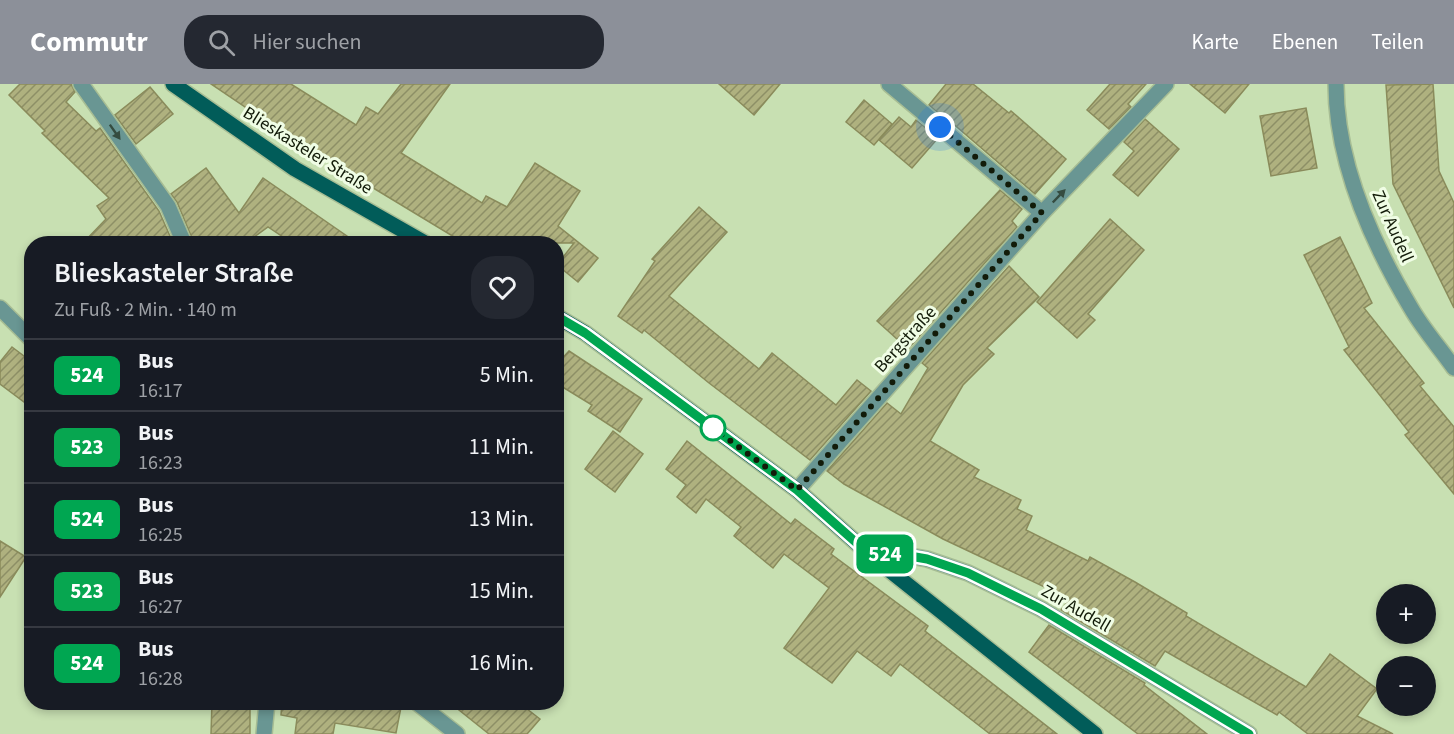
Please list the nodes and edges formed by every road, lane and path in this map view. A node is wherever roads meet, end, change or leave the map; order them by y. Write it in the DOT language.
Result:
graph roads {
  1 [pos="81,84"];
  2 [pos="173,84"];
  3 [pos="889,84"];
  4 [pos="1166,84"];
  5 [pos="1336,84"];
  6 [pos="1042,213"];
  7 [pos="181,236"];
  8 [pos="413,236"];
  9 [pos="0,308"];
  10 [pos="564,321"];
  11 [pos="24,332"];
  12 [pos="1454,368"];
  13 [pos="797,490"];
  14 [pos="869,554"];
  15 [pos="266,710"];
  16 [pos="426,710"];
  17 [pos="264,734"];
  18 [pos="457,734"];
  19 [pos="1095,734"];
  20 [pos="1250,734"];
  1 -- 7 [label="street, one-way"];
  2 -- 8 [label="main road, Blieskasteler Straße"];
  3 -- 6 [label="street"];
  6 -- 4 [label="street, Bergstraße, one-way"];
  5 -- 12 [label="street, Zur Audell"];
  6 -- 13 [label="street, Bergstraße"];
  9 -- 11 [label="street"];
  10 -- 13 [label="main road"];
  13 -- 14 [label="main road"];
  14 -- 19 [label="main road"];
  14 -- 20 [label="street, Zur Audell"];
  15 -- 17 [label="street"];
  16 -- 18 [label="street"];
}
